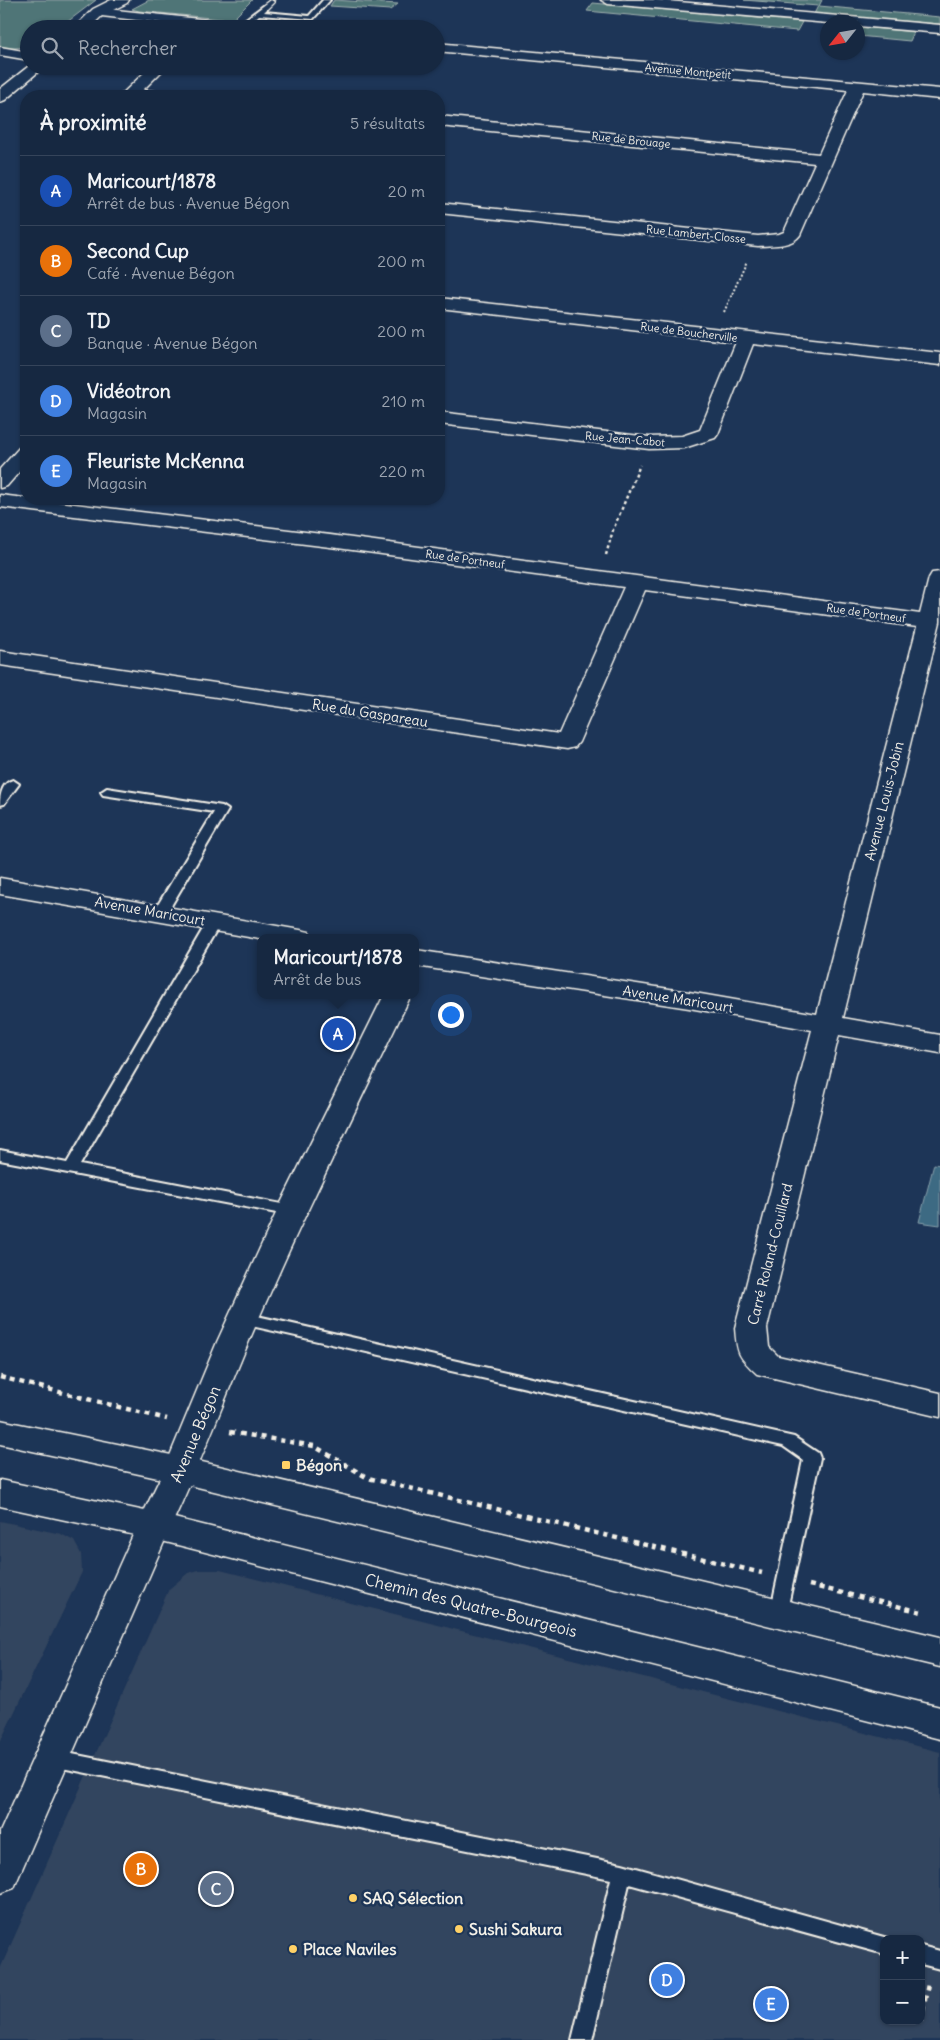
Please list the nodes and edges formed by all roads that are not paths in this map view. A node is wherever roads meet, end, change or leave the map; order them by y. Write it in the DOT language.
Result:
graph roads {
  1 [pos="122,0"];
  2 [pos="327,0"];
  3 [pos="608,0"];
  4 [pos="271,2"];
  5 [pos="671,3"];
  6 [pos="98,12"];
  7 [pos="257,13"];
  8 [pos="90,20"];
  9 [pos="158,20"];
  10 [pos="253,20"];
  11 [pos="940,29"];
  12 [pos="445,48"];
  13 [pos="0,52"];
  14 [pos="20,55"];
  15 [pos="0,60"];
  16 [pos="20,60"];
  17 [pos="27,75"];
  18 [pos="150,75"];
  19 [pos="857,87"];
  20 [pos="134,90"];
  21 [pos="940,94"];
  22 [pos="0,97"];
  23 [pos="445,123"];
  24 [pos="823,159"];
  25 [pos="445,209"];
  26 [pos="445,305"];
  27 [pos="746,339"];
  28 [pos="940,360"];
  29 [pos="445,419"];
  30 [pos="20,459"];
  31 [pos="0,482"];
  32 [pos="0,501"];
  33 [pos="20,503"];
  34 [pos="33,505"];
  35 [pos="940,578"];
  36 [pos="637,582"];
  37 [pos="929,622"];
  38 [pos="0,658"];
  39 [pos="13,784"];
  40 [pos="107,792"];
  41 [pos="0,801"];
  42 [pos="0,886"];
  43 [pos="160,913"];
  44 [pos="214,922"];
  45 [pos="278,934"];
  46 [pos="419,958"];
  47 [pos="396,999"];
  48 [pos="828,1024"];
  49 [pos="940,1044"];
  50 [pos="0,1155"];
  51 [pos="71,1168"];
  52 [pos="292,1211"];
  53 [pos="244,1319"];
  54 [pos="940,1405"];
  55 [pos="0,1432"];
  56 [pos="182,1470"];
  57 [pos="0,1493"];
  58 [pos="154,1526"];
  59 [pos="779,1614"];
  60 [pos="940,1652"];
  61 [pos="940,1722"];
  62 [pos="52,1758"];
  63 [pos="622,1873"];
  64 [pos="0,1876"];
  65 [pos="880,1944"];
  66 [pos="582,2040"];
  1 -- 6 [label="main road"];
  2 -- 7 [label="lane"];
  3 -- 5 [label="main road"];
  4 -- 7 [label="lane"];
  5 -- 11 [label="main road"];
  6 -- 8 [label="main road"];
  6 -- 9 [label="main road"];
  7 -- 10 [label="lane"];
  12 -- 19 [label="main road, Avenue Montpetit"];
  13 -- 14 [label="main road"];
  15 -- 16 [label="main road"];
  17 -- 22 [label="main road"];
  18 -- 20 [label="main road"];
  19 -- 21 [label="main road, Avenue Montpetit"];
  19 -- 24 [label="main road, Rue Lambert-Closse"];
  23 -- 24 [label="main road, Rue de Brouage"];
  24 -- 25 [label="main road, Rue Lambert-Closse"];
  26 -- 27 [label="main road, Rue de Boucherville"];
  27 -- 28 [label="main road, Rue de Boucherville"];
  27 -- 29 [label="main road, Rue Jean-Cabot"];
  30 -- 31 [label="main road"];
  32 -- 33 [label="main road, Rue de Portneuf"];
  34 -- 36 [label="main road, Rue de Portneuf"];
  35 -- 37 [label="main road, Avenue Louis-Jobin"];
  36 -- 37 [label="main road, Rue de Portneuf"];
  36 -- 38 [label="main road, Rue du Gaspareau"];
  37 -- 48 [label="main road, Avenue Louis-Jobin"];
  39 -- 41 [label="lane"];
  40 -- 43 [label="lane"];
  42 -- 43 [label="main road, Avenue Maricourt"];
  43 -- 44 [label="main road, Avenue Maricourt"];
  44 -- 45 [label="main road, Avenue Maricourt"];
  44 -- 51 [label="lane"];
  46 -- 48 [label="main road, Avenue Maricourt"];
  47 -- 52 [label="main road, Avenue Bégon"];
  48 -- 49 [label="main road, Avenue Maricourt"];
  48 -- 54 [label="main road, Carré Roland-Couillard"];
  50 -- 51 [label="lane"];
  51 -- 52 [label="lane"];
  52 -- 53 [label="main road, Avenue Bégon"];
  53 -- 56 [label="main road, Avenue Bégon"];
  53 -- 59 [label="lane"];
  55 -- 56 [label="main road"];
  56 -- 58 [label="main road, Avenue Bégon"];
  56 -- 59 [label="main road"];
  57 -- 58 [label="main road, Chemin des Quatre-Bourgeois"];
  58 -- 61 [label="main road, Chemin des Quatre-Bourgeois"];
  58 -- 62 [label="main road, Avenue Bégon"];
  59 -- 60 [label="main road"];
  62 -- 63 [label="lane"];
  62 -- 64 [label="main road, Avenue Bégon"];
  63 -- 65 [label="lane"];
  63 -- 66 [label="lane"];
}
